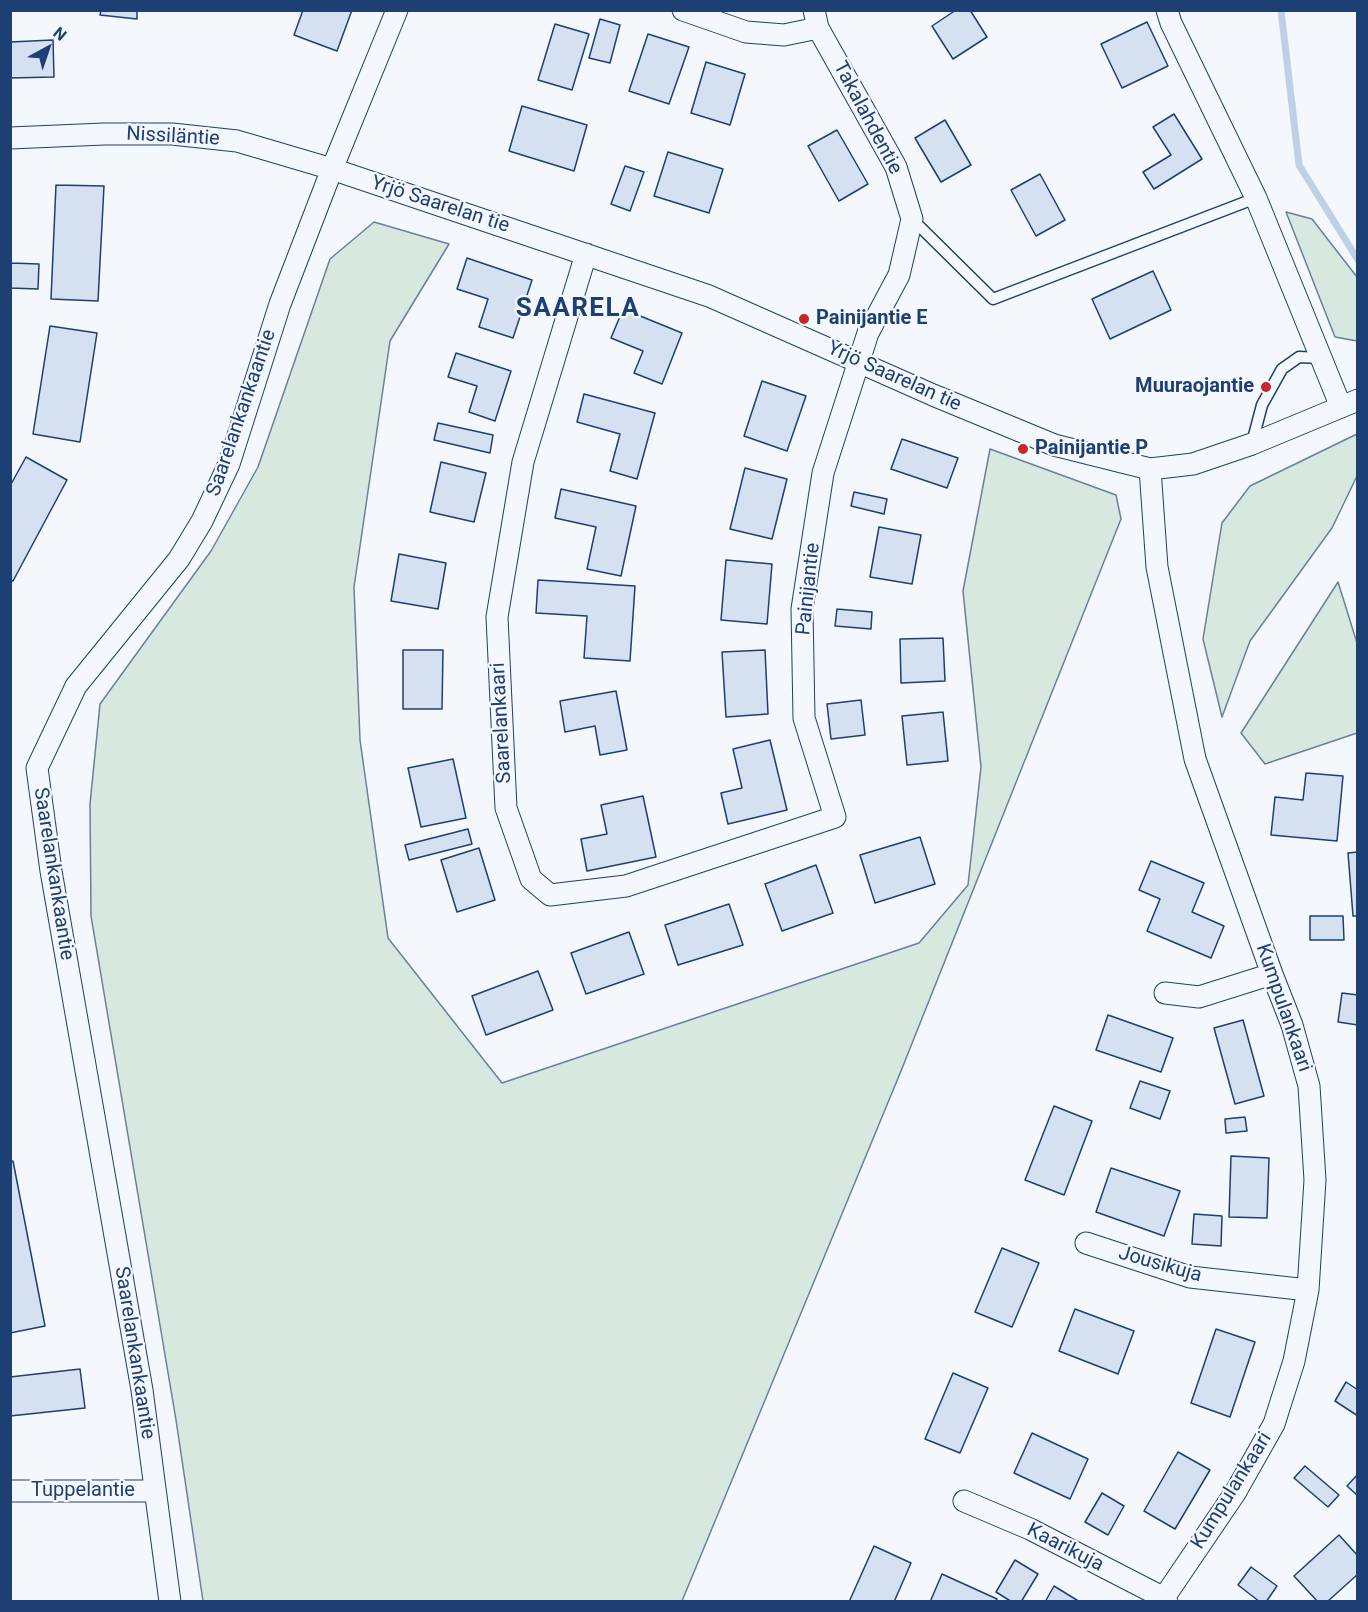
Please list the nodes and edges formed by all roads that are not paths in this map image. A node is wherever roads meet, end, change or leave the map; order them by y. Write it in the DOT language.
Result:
graph roads {
  1 [pos="397,10"];
  2 [pos="683,10"];
  3 [pos="1167,10"];
  4 [pos="816,19"];
  5 [pos="10,138"];
  6 [pos="332,169"];
  7 [pos="1256,198"];
  8 [pos="912,219"];
  9 [pos="586,254"];
  10 [pos="1320,358"];
  11 [pos="859,362"];
  12 [pos="1349,404"];
  13 [pos="1252,444"];
  14 [pos="1150,468"];
  15 [pos="835,817"];
  16 [pos="1272,974"];
  17 [pos="1165,993"];
  18 [pos="1086,1243"];
  19 [pos="1308,1290"];
  20 [pos="10,1491"];
  21 [pos="155,1491"];
  22 [pos="964,1501"];
  23 [pos="1164,1600"];
  24 [pos="170,1602"];
  1 -- 6 [label="street, Saarelankankaantie"];
  2 -- 4 [label="street"];
  3 -- 7 [label="street"];
  4 -- 8 [label="street, Takalahdentie"];
  5 -- 6 [label="street, Nissiläntie"];
  6 -- 9 [label="street, Yrjö Saarelan tie"];
  6 -- 21 [label="street, Saarelankankaantie"];
  7 -- 8 [label="lane"];
  7 -- 10 [label="street"];
  8 -- 11 [label="street"];
  9 -- 11 [label="street, Yrjö Saarelan tie"];
  9 -- 15 [label="street, Saarelankaari"];
  10 -- 12 [label="street"];
  10 -- 13 [label="lane"];
  11 -- 14 [label="street, Yrjö Saarelan tie"];
  11 -- 15 [label="street, Painijantie"];
  12 -- 13 [label="street, Yrjö Saarelan tie"];
  13 -- 14 [label="street, Yrjö Saarelan tie"];
  14 -- 16 [label="street, Kumpulankaari"];
  16 -- 17 [label="street"];
  16 -- 19 [label="street, Kumpulankaari"];
  18 -- 19 [label="street, Jousikuja"];
  19 -- 23 [label="street, Kumpulankaari"];
  20 -- 21 [label="street, Tuppelantie"];
  21 -- 24 [label="street, Saarelankankaantie"];
  22 -- 23 [label="street, Kaarikuja"];
}
